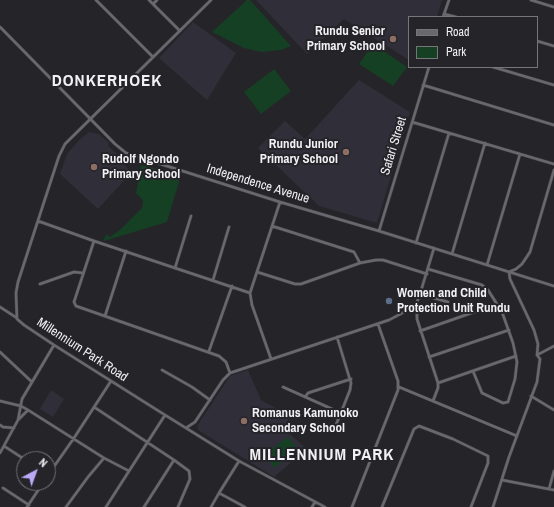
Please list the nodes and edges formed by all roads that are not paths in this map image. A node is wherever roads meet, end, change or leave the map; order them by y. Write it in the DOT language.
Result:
graph roads {
  1 [pos="96,0"];
  2 [pos="149,0"];
  3 [pos="157,0"];
  4 [pos="211,0"];
  5 [pos="448,0"];
  6 [pos="531,0"];
  7 [pos="153,4"];
  8 [pos="554,7"];
  9 [pos="444,15"];
  10 [pos="0,27"];
  11 [pos="180,31"];
  12 [pos="538,41"];
  13 [pos="554,46"];
  14 [pos="152,57"];
  15 [pos="429,68"];
  16 [pos="496,68"];
  17 [pos="423,85"];
  18 [pos="554,85"];
  19 [pos="90,120"];
  20 [pos="412,122"];
  21 [pos="554,125"];
  22 [pos="449,133"];
  23 [pos="485,143"];
  24 [pos="520,154"];
  25 [pos="554,164"];
  26 [pos="554,170"];
  27 [pos="280,202"];
  28 [pos="191,216"];
  29 [pos="38,221"];
  30 [pos="272,226"];
  31 [pos="229,227"];
  32 [pos="379,231"];
  33 [pos="94,241"];
  34 [pos="416,242"];
  35 [pos="434,248"];
  36 [pos="126,251"];
  37 [pos="452,254"];
  38 [pos="360,263"];
  39 [pos="487,265"];
  40 [pos="175,268"];
  41 [pos="428,269"];
  42 [pos="257,272"];
  43 [pos="509,272"];
  44 [pos="83,273"];
  45 [pos="427,274"];
  46 [pos="213,280"];
  47 [pos="40,284"];
  48 [pos="232,286"];
  49 [pos="554,286"];
  50 [pos="250,293"];
  51 [pos="420,294"];
  52 [pos="417,302"];
  53 [pos="448,302"];
  54 [pos="498,304"];
  55 [pos="0,307"];
  56 [pos="105,316"];
  57 [pos="17,319"];
  58 [pos="378,324"];
  59 [pos="420,330"];
  60 [pos="509,330"];
  61 [pos="336,337"];
  62 [pos="54,345"];
  63 [pos="554,346"];
  64 [pos="209,351"];
  65 [pos="0,352"];
  66 [pos="537,355"];
  67 [pos="516,356"];
  68 [pos="429,357"];
  69 [pos="271,359"];
  70 [pos="162,370"];
  71 [pos="473,371"];
  72 [pos="230,373"];
  73 [pos="351,379"];
  74 [pos="111,381"];
  75 [pos="32,382"];
  76 [pos="438,383"];
  77 [pos="283,387"];
  78 [pos="399,387"];
  79 [pos="532,396"];
  80 [pos="305,397"];
  81 [pos="210,400"];
  82 [pos="0,401"];
  83 [pos="433,401"];
  84 [pos="21,406"];
  85 [pos="94,407"];
  86 [pos="28,410"];
  87 [pos="554,410"];
  88 [pos="341,413"];
  89 [pos="165,415"];
  90 [pos="18,420"];
  91 [pos="0,424"];
  92 [pos="336,425"];
  93 [pos="14,428"];
  94 [pos="186,428"];
  95 [pos="517,436"];
  96 [pos="74,438"];
  97 [pos="148,442"];
  98 [pos="4,446"];
  99 [pos="0,453"];
  100 [pos="16,454"];
  101 [pos="104,458"];
  102 [pos="174,460"];
  103 [pos="239,461"];
  104 [pos="56,464"];
  105 [pos="129,471"];
  106 [pos="554,471"];
  107 [pos="501,480"];
  108 [pos="3,488"];
  109 [pos="549,489"];
  110 [pos="554,490"];
  111 [pos="38,491"];
  112 [pos="218,492"];
  113 [pos="315,502"];
  114 [pos="28,506"];
  115 [pos="66,507"];
  116 [pos="106,507"];
  117 [pos="144,507"];
  118 [pos="178,507"];
  119 [pos="211,507"];
  120 [pos="244,507"];
  121 [pos="312,507"];
  122 [pos="325,507"];
  123 [pos="352,507"];
  124 [pos="382,507"];
  125 [pos="471,507"];
  126 [pos="493,507"];
  1 -- 14 [label="street"];
  2 -- 7 [label="street"];
  3 -- 7 [label="street"];
  4 -- 11 [label="street, Millennium Park Road"];
  5 -- 9 [label="street"];
  6 -- 8 [label="street"];
  7 -- 11 [label="street"];
  10 -- 19 [label="street, Independence Avenue"];
  11 -- 14 [label="street, Millennium Park Road"];
  12 -- 13 [label="street"];
  14 -- 19 [label="street, Millennium Park Road"];
  15 -- 17 [label="street, Safari Street"];
  16 -- 18 [label="street"];
  17 -- 20 [label="street, Safari Street"];
  17 -- 21 [label="street"];
  19 -- 27 [label="street, Independence Avenue"];
  19 -- 29 [label="street, Millennium Park Road"];
  20 -- 22 [label="street"];
  20 -- 32 [label="street, Safari Street"];
  22 -- 23 [label="street"];
  22 -- 34 [label="street"];
  23 -- 24 [label="street"];
  23 -- 37 [label="street"];
  24 -- 25 [label="street"];
  24 -- 39 [label="street"];
  26 -- 43 [label="street"];
  27 -- 30 [label="street"];
  27 -- 32 [label="street, Independence Avenue"];
  28 -- 40 [label="street"];
  29 -- 33 [label="street"];
  29 -- 57 [label="street, Millennium Park Road"];
  30 -- 38 [label="street"];
  30 -- 42 [label="street"];
  31 -- 46 [label="street"];
  32 -- 34 [label="street, Independence Avenue"];
  33 -- 36 [label="street"];
  33 -- 44 [label="street"];
  34 -- 35 [label="street, Independence Avenue"];
  35 -- 37 [label="street, Independence Avenue"];
  35 -- 41 [label="street"];
  36 -- 40 [label="street"];
  36 -- 56 [label="street"];
  37 -- 39 [label="street, Independence Avenue"];
  38 -- 42 [label="street"];
  38 -- 45 [label="street"];
  39 -- 43 [label="street, Independence Avenue"];
  40 -- 46 [label="street"];
  41 -- 45 [label="street"];
  41 -- 54 [label="street"];
  42 -- 50 [label="street"];
  43 -- 49 [label="street, Independence Avenue"];
  43 -- 66 [label="street"];
  44 -- 47 [label="street"];
  44 -- 56 [label="street"];
  45 -- 51 [label="street"];
  46 -- 48 [label="street"];
  48 -- 50 [label="street"];
  48 -- 64 [label="street"];
  50 -- 69 [label="street"];
  51 -- 52 [label="street"];
  51 -- 53 [label="street"];
  52 -- 58 [label="street"];
  52 -- 59 [label="street"];
  54 -- 59 [label="street"];
  54 -- 60 [label="street"];
  55 -- 57 [label="street"];
  56 -- 64 [label="street"];
  57 -- 62 [label="street, Millennium Park Road"];
  58 -- 61 [label="street"];
  58 -- 78 [label="street"];
  59 -- 68 [label="street"];
  60 -- 67 [label="street"];
  60 -- 68 [label="street"];
  61 -- 69 [label="street"];
  61 -- 73 [label="street"];
  62 -- 74 [label="street, Millennium Park Road"];
  62 -- 75 [label="street"];
  63 -- 66 [label="street"];
  64 -- 72 [label="street"];
  65 -- 75 [label="street"];
  66 -- 79 [label="street"];
  67 -- 71 [label="street"];
  67 -- 71 [label="street"];
  68 -- 76 [label="street"];
  69 -- 72 [label="street"];
  70 -- 81 [label="street"];
  71 -- 76 [label="street"];
  72 -- 81 [label="street"];
  73 -- 80 [label="street"];
  73 -- 88 [label="street"];
  74 -- 85 [label="street"];
  74 -- 89 [label="street, Millennium Park Road"];
  75 -- 84 [label="street"];
  76 -- 83 [label="street"];
  77 -- 80 [label="street"];
  78 -- 83 [label="street"];
  78 -- 123 [label="street"];
  79 -- 87 [label="street"];
  79 -- 95 [label="street"];
  80 -- 88 [label="street"];
  81 -- 94 [label="street"];
  82 -- 84 [label="street"];
  83 -- 95 [label="street"];
  84 -- 86 [label="street"];
  84 -- 90 [label="street"];
  85 -- 96 [label="street"];
  85 -- 97 [label="street"];
  86 -- 90 [label="street"];
  86 -- 96 [label="street"];
  88 -- 92 [label="street"];
  89 -- 94 [label="street, Millennium Park Road"];
  89 -- 97 [label="street"];
  90 -- 93 [label="street"];
  91 -- 93 [label="street"];
  93 -- 98 [label="street"];
  94 -- 103 [label="street, Millennium Park Road"];
  95 -- 107 [label="street"];
  96 -- 101 [label="street"];
  96 -- 104 [label="street"];
  97 -- 102 [label="street"];
  97 -- 105 [label="street"];
  98 -- 99 [label="street"];
  98 -- 100 [label="street"];
  101 -- 105 [label="street"];
  101 -- 115 [label="street"];
  102 -- 117 [label="street"];
  102 -- 118 [label="street"];
  103 -- 112 [label="street"];
  103 -- 113 [label="street, Millennium Park Road"];
  105 -- 116 [label="street"];
  106 -- 109 [label="street"];
  107 -- 109 [label="street"];
  107 -- 126 [label="street"];
  108 -- 114 [label="street"];
  109 -- 110 [label="street"];
  111 -- 114 [label="street"];
  112 -- 119 [label="street"];
  112 -- 120 [label="street"];
  113 -- 121 [label="street"];
  113 -- 122 [label="street, Millennium Park Road"];
  124 -- 125 [label="street"];
}
